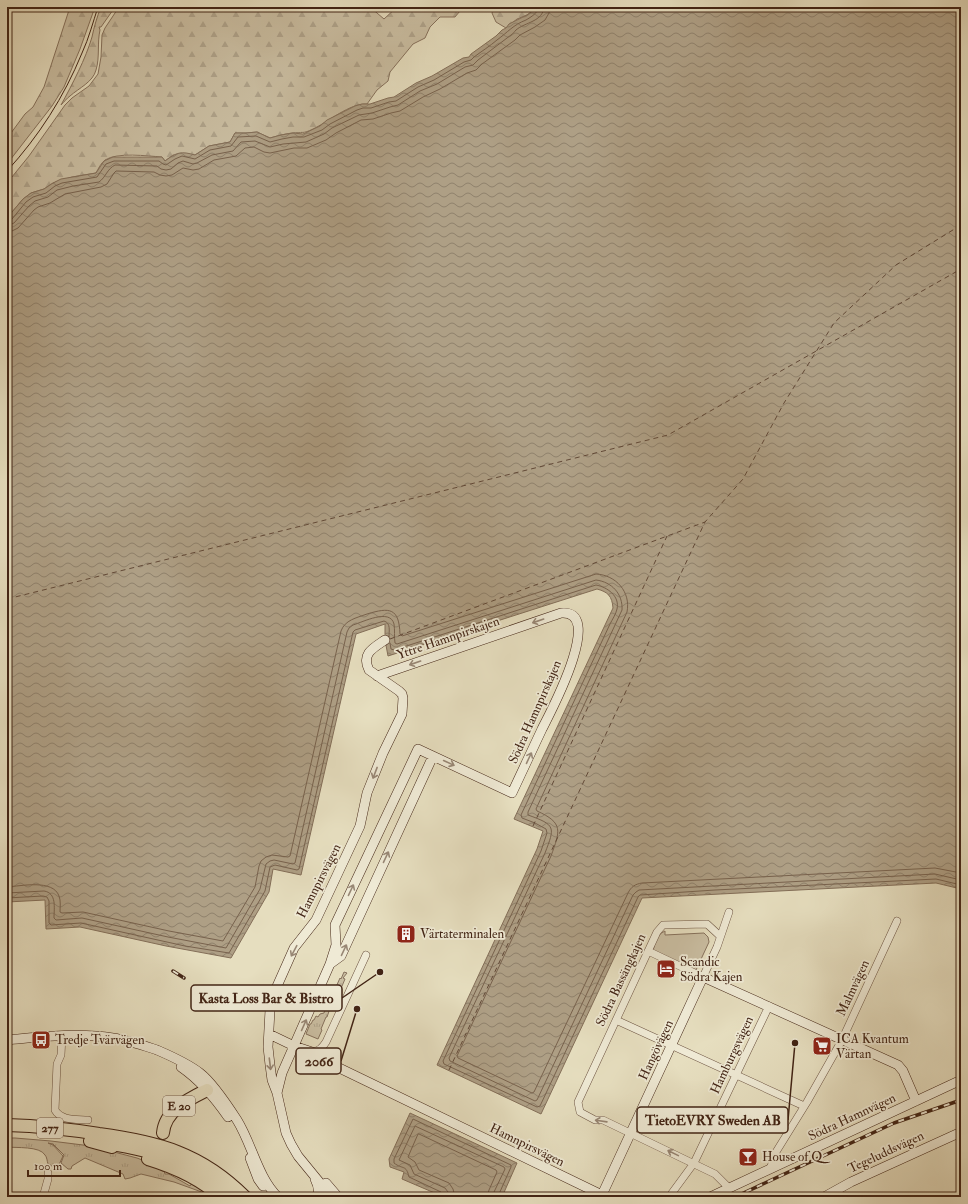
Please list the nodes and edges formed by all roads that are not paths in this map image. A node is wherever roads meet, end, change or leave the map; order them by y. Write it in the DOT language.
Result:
graph roads {
  1 [pos="575,617"];
  2 [pos="385,640"];
  3 [pos="377,676"];
  4 [pos="433,756"];
  5 [pos="512,793"];
  6 [pos="729,912"];
  7 [pos="897,921"];
  8 [pos="720,936"];
  9 [pos="648,951"];
  10 [pos="366,955"];
  11 [pos="330,964"];
  12 [pos="703,977"];
  13 [pos="769,1006"];
  14 [pos="616,1020"];
  15 [pos="268,1034"];
  16 [pos="62,1035"];
  17 [pos="7,1040"];
  18 [pos="842,1040"];
  19 [pos="294,1046"];
  20 [pos="672,1046"];
  21 [pos="268,1047"];
  22 [pos="312,1052"];
  23 [pos="736,1075"];
  24 [pos="961,1080"];
  25 [pos="210,1088"];
  26 [pos="277,1093"];
  27 [pos="916,1101"];
  28 [pos="804,1106"];
  29 [pos="88,1120"];
  30 [pos="7,1125"];
  31 [pos="961,1132"];
  32 [pos="7,1133"];
  33 [pos="163,1133"];
  34 [pos="632,1133"];
  35 [pos="91,1137"];
  36 [pos="180,1152"];
  37 [pos="694,1163"];
  38 [pos="306,1165"];
  39 [pos="770,1169"];
  40 [pos="262,1172"];
  41 [pos="48,1173"];
  42 [pos="729,1188"];
  43 [pos="601,1196"];
  44 [pos="43,1197"];
  45 [pos="220,1197"];
  46 [pos="233,1197"];
  47 [pos="245,1197"];
  48 [pos="255,1197"];
  49 [pos="272,1197"];
  50 [pos="278,1197"];
  51 [pos="287,1197"];
  52 [pos="317,1197"];
  53 [pos="327,1197"];
  54 [pos="338,1197"];
  55 [pos="669,1197"];
  56 [pos="710,1197"];
  57 [pos="824,1197"];
  1 -- 3 [label="main road, Yttre Hamnpirskajen, one-way"];
  5 -- 1 [label="main road, Södra Hamnpirskajen, one-way"];
  2 -- 3 [label="main road, Yttre Hamnpirskajen"];
  3 -- 15 [label="main road, Hamnpirsvägen, one-way"];
  4 -- 5 [label="main road, Hamnpirsvägen, one-way"];
  11 -- 4 [label="main road, Hamnpirsvägen, one-way"];
  11 -- 4 [label="main road, Hamnpirsvägen, one-way"];
  6 -- 8 [label="street, Hangövägen"];
  7 -- 18 [label="street, Malmvägen"];
  8 -- 9 [label="street, Södra Bassängkajen"];
  8 -- 12 [label="street, Hangövägen"];
  9 -- 12 [label="street"];
  9 -- 14 [label="street, Södra Bassängkajen"];
  10 -- 22 [label="street"];
  19 -- 11 [label="main road, Hamnpirsvägen, one-way"];
  12 -- 13 [label="main road"];
  12 -- 20 [label="main road, Hangövägen"];
  13 -- 18 [label="main road"];
  13 -- 23 [label="street, Hamburgsvägen"];
  14 -- 20 [label="street"];
  34 -- 14 [label="street, Södra Bassängkajen, one-way"];
  15 -- 19 [label="main road, Hamnpirsvägen"];
  15 -- 21 [label="main road, Hamnpirsvägen"];
  16 -- 17 [label="main road"];
  16 -- 25 [label="main road"];
  16 -- 29 [label="street"];
  18 -- 27 [label="main road"];
  18 -- 28 [label="street, Malmvägen"];
  19 -- 21 [label="main road, Hamnpirsvägen"];
  19 -- 22 [label="main road, Hamnpirsvägen"];
  19 -- 26 [label="main road, Hamnpirsvägen"];
  20 -- 23 [label="street"];
  20 -- 34 [label="main road, Hangövägen"];
  21 -- 26 [label="main road, Hamnpirsvägen, one-way"];
  22 -- 43 [label="main road, Hamnpirsvägen"];
  23 -- 28 [label="street"];
  23 -- 37 [label="street, Hamburgsvägen"];
  24 -- 27 [label="main road, Södra Hamnvägen"];
  25 -- 33 [label="highway, E 20"];
  25 -- 40 [label="main road"];
  25 -- 49 [label="main road"];
  26 -- 38 [label="main road, Hamnpirsvägen"];
  27 -- 39 [label="main road, Södra Hamnvägen"];
  28 -- 39 [label="street, Malmvägen"];
  30 -- 35 [label="highway, 277"];
  31 -- 57 [label="main road, Tegeluddsvägen"];
  32 -- 35 [label="highway, 277"];
  37 -- 34 [label="street, one-way"];
  34 -- 43 [label="main road, Hangövägen"];
  35 -- 36 [label="highway, 277"];
  35 -- 45 [label="highway"];
  35 -- 46 [label="highway, 277"];
  36 -- 47 [label="highway, 277"];
  36 -- 48 [label="highway"];
  37 -- 42 [label="street"];
  37 -- 55 [label="street, Hamburgsvägen"];
  38 -- 52 [label="main road"];
  38 -- 53 [label="main road, Hamnpirsvägen"];
  38 -- 54 [label="main road, Hamnpirsvägen"];
  39 -- 42 [label="main road, Södra Hamnvägen"];
  40 -- 50 [label="main road"];
  40 -- 51 [label="main road"];
  41 -- 44 [label="street"];
  42 -- 56 [label="main road, Södra Hamnvägen"];
}
